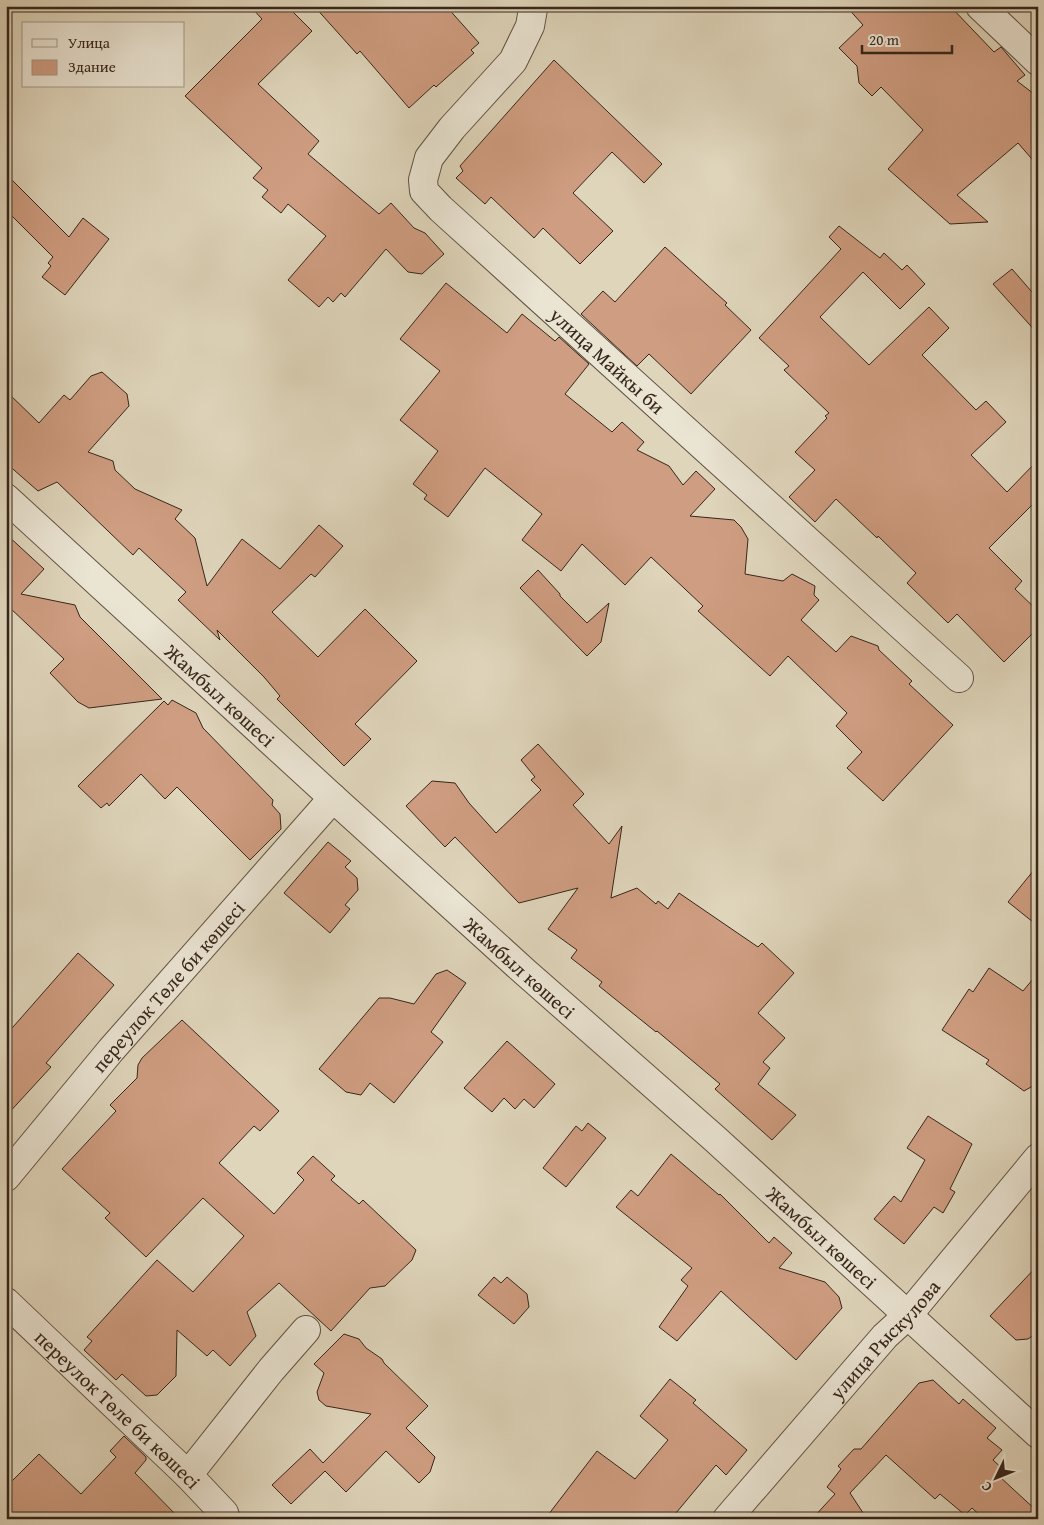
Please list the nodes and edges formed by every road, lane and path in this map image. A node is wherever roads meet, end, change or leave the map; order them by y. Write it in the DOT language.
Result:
graph roads {
  1 [pos="531,6"];
  2 [pos="980,6"];
  3 [pos="1038,61"];
  4 [pos="6,498"];
  5 [pos="959,678"];
  6 [pos="333,798"];
  7 [pos="1038,1158"];
  8 [pos="6,1177"];
  9 [pos="6,1302"];
  10 [pos="908,1315"];
  11 [pos="306,1330"];
  12 [pos="1038,1434"];
  13 [pos="188,1475"];
  14 [pos="226,1519"];
  15 [pos="727,1519"];
  1 -- 5 [label="street, улица Майкы би"];
  2 -- 3 [label="street"];
  4 -- 6 [label="street, Жамбыл көшесі"];
  6 -- 8 [label="street, переулок Төле би көшесі"];
  6 -- 10 [label="street, Жамбыл көшесі"];
  7 -- 10 [label="street, улица Рыскулова"];
  9 -- 13 [label="street, переулок Төле би көшесі"];
  10 -- 12 [label="street, Жамбыл көшесі"];
  10 -- 15 [label="street, улица Рыскулова"];
  11 -- 13 [label="street"];
  13 -- 14 [label="street, переулок Төле би көшесі"];
}
